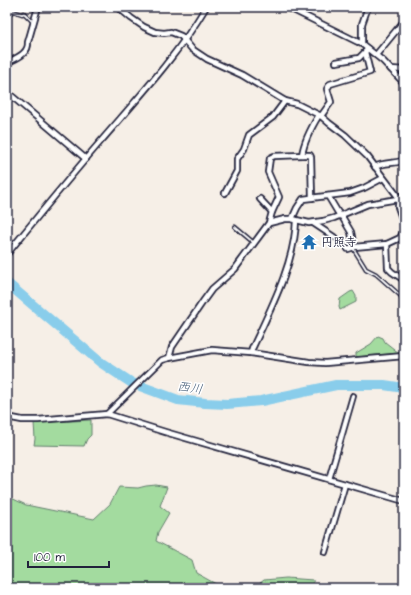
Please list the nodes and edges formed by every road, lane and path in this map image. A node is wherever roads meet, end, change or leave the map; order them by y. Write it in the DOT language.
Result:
graph roads {
  1 [pos="38,7"];
  2 [pos="118,7"];
  3 [pos="206,7"];
  4 [pos="287,7"];
  5 [pos="368,7"];
  6 [pos="7,16"];
  7 [pos="404,21"];
  8 [pos="34,22"];
  9 [pos="185,40"];
  10 [pos="362,44"];
  11 [pos="367,50"];
  12 [pos="376,55"];
  13 [pos="336,62"];
  14 [pos="7,63"];
  15 [pos="391,69"];
  16 [pos="404,70"];
  17 [pos="404,83"];
  18 [pos="7,92"];
  19 [pos="285,102"];
  20 [pos="320,116"];
  21 [pos="302,156"];
  22 [pos="86,158"];
  23 [pos="402,161"];
  24 [pos="375,167"];
  25 [pos="383,178"];
  26 [pos="225,193"];
  27 [pos="328,196"];
  28 [pos="312,198"];
  29 [pos="401,198"];
  30 [pos="260,199"];
  31 [pos="272,212"];
  32 [pos="340,216"];
  33 [pos="294,220"];
  34 [pos="269,223"];
  35 [pos="313,223"];
  36 [pos="404,224"];
  37 [pos="236,227"];
  38 [pos="404,230"];
  39 [pos="334,237"];
  40 [pos="254,243"];
  41 [pos="387,244"];
  42 [pos="352,248"];
  43 [pos="7,254"];
  44 [pos="404,280"];
  45 [pos="403,299"];
  46 [pos="252,354"];
  47 [pos="404,356"];
  48 [pos="169,358"];
  49 [pos="353,396"];
  50 [pos="107,414"];
  51 [pos="7,417"];
  52 [pos="329,479"];
  53 [pos="345,484"];
  54 [pos="404,501"];
  55 [pos="325,552"];
  1 -- 8 [label="street"];
  2 -- 9 [label="street"];
  3 -- 9 [label="street"];
  4 -- 10 [label="street"];
  5 -- 10 [label="street"];
  6 -- 8 [label="lane"];
  7 -- 12 [label="street"];
  8 -- 14 [label="street"];
  9 -- 19 [label="street"];
  9 -- 22 [label="street"];
  10 -- 11 [label="street"];
  11 -- 12 [label="street"];
  11 -- 13 [label="street"];
  11 -- 20 [label="street"];
  12 -- 15 [label="street"];
  15 -- 16 [label="street"];
  15 -- 17 [label="street"];
  18 -- 22 [label="street"];
  19 -- 20 [label="street"];
  19 -- 26 [label="street"];
  20 -- 21 [label="street"];
  20 -- 24 [label="street"];
  21 -- 28 [label="street"];
  21 -- 31 [label="street"];
  22 -- 43 [label="street"];
  23 -- 24 [label="street"];
  24 -- 25 [label="street"];
  25 -- 27 [label="street"];
  25 -- 29 [label="street"];
  27 -- 28 [label="street"];
  27 -- 32 [label="street"];
  28 -- 33 [label="street"];
  29 -- 32 [label="street"];
  29 -- 36 [label="street"];
  30 -- 31 [label="street"];
  31 -- 34 [label="street"];
  32 -- 35 [label="street"];
  32 -- 42 [label="street"];
  33 -- 34 [label="street"];
  33 -- 35 [label="street"];
  33 -- 46 [label="street"];
  34 -- 40 [label="street"];
  35 -- 39 [label="street"];
  37 -- 40 [label="lane"];
  38 -- 41 [label="street"];
  39 -- 42 [label="lane"];
  40 -- 48 [label="street"];
  41 -- 42 [label="street"];
  41 -- 44 [label="street"];
  42 -- 45 [label="lane"];
  46 -- 47 [label="street"];
  46 -- 48 [label="street"];
  48 -- 50 [label="street"];
  49 -- 52 [label="street"];
  50 -- 51 [label="street"];
  50 -- 52 [label="street"];
  52 -- 53 [label="street"];
  53 -- 54 [label="street"];
  53 -- 55 [label="street"];
}
